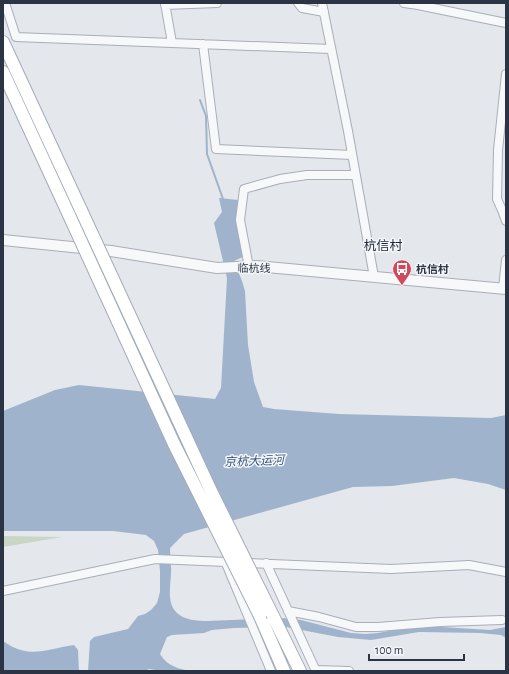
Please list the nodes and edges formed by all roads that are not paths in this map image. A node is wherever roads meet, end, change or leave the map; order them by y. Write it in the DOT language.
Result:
graph roads {
  1 [pos="5,3"];
  2 [pos="217,3"];
  3 [pos="298,3"];
  4 [pos="322,3"];
  5 [pos="404,3"];
  6 [pos="165,4"];
  7 [pos="324,12"];
  8 [pos="506,22"];
  9 [pos="3,42"];
  10 [pos="172,43"];
  11 [pos="203,44"];
  12 [pos="331,49"];
  13 [pos="3,72"];
  14 [pos="506,74"];
  15 [pos="352,155"];
  16 [pos="356,175"];
  17 [pos="506,221"];
  18 [pos="3,240"];
  19 [pos="506,260"];
  20 [pos="249,267"];
  21 [pos="374,277"];
  22 [pos="505,289"];
  23 [pos="225,561"];
  24 [pos="266,563"];
  25 [pos="506,572"];
  26 [pos="3,590"];
  27 [pos="290,615"];
  28 [pos="502,620"];
  29 [pos="316,670"];
  30 [pos="271,671"];
  31 [pos="284,671"];
  32 [pos="300,671"];
  33 [pos="349,671"];
  1 -- 10 [label="street"];
  2 -- 6 [label="street"];
  3 -- 7 [label="street"];
  4 -- 7 [label="street"];
  5 -- 8 [label="street"];
  6 -- 10 [label="street"];
  7 -- 12 [label="street"];
  9 -- 32 [label="main road, bridge"];
  10 -- 11 [label="street"];
  11 -- 12 [label="street"];
  11 -- 15 [label="street"];
  12 -- 15 [label="street"];
  13 -- 31 [label="main road, bridge"];
  14 -- 17 [label="street"];
  15 -- 16 [label="street"];
  16 -- 20 [label="street"];
  16 -- 21 [label="street"];
  18 -- 20 [label="street, 临杭线"];
  19 -- 22 [label="street"];
  20 -- 21 [label="street, 临杭线"];
  21 -- 22 [label="street, 临杭线"];
  23 -- 24 [label="street"];
  23 -- 26 [label="street"];
  23 -- 30 [label="street"];
  24 -- 25 [label="street"];
  24 -- 27 [label="street"];
  27 -- 28 [label="street"];
  27 -- 29 [label="street"];
  29 -- 33 [label="street"];
}
